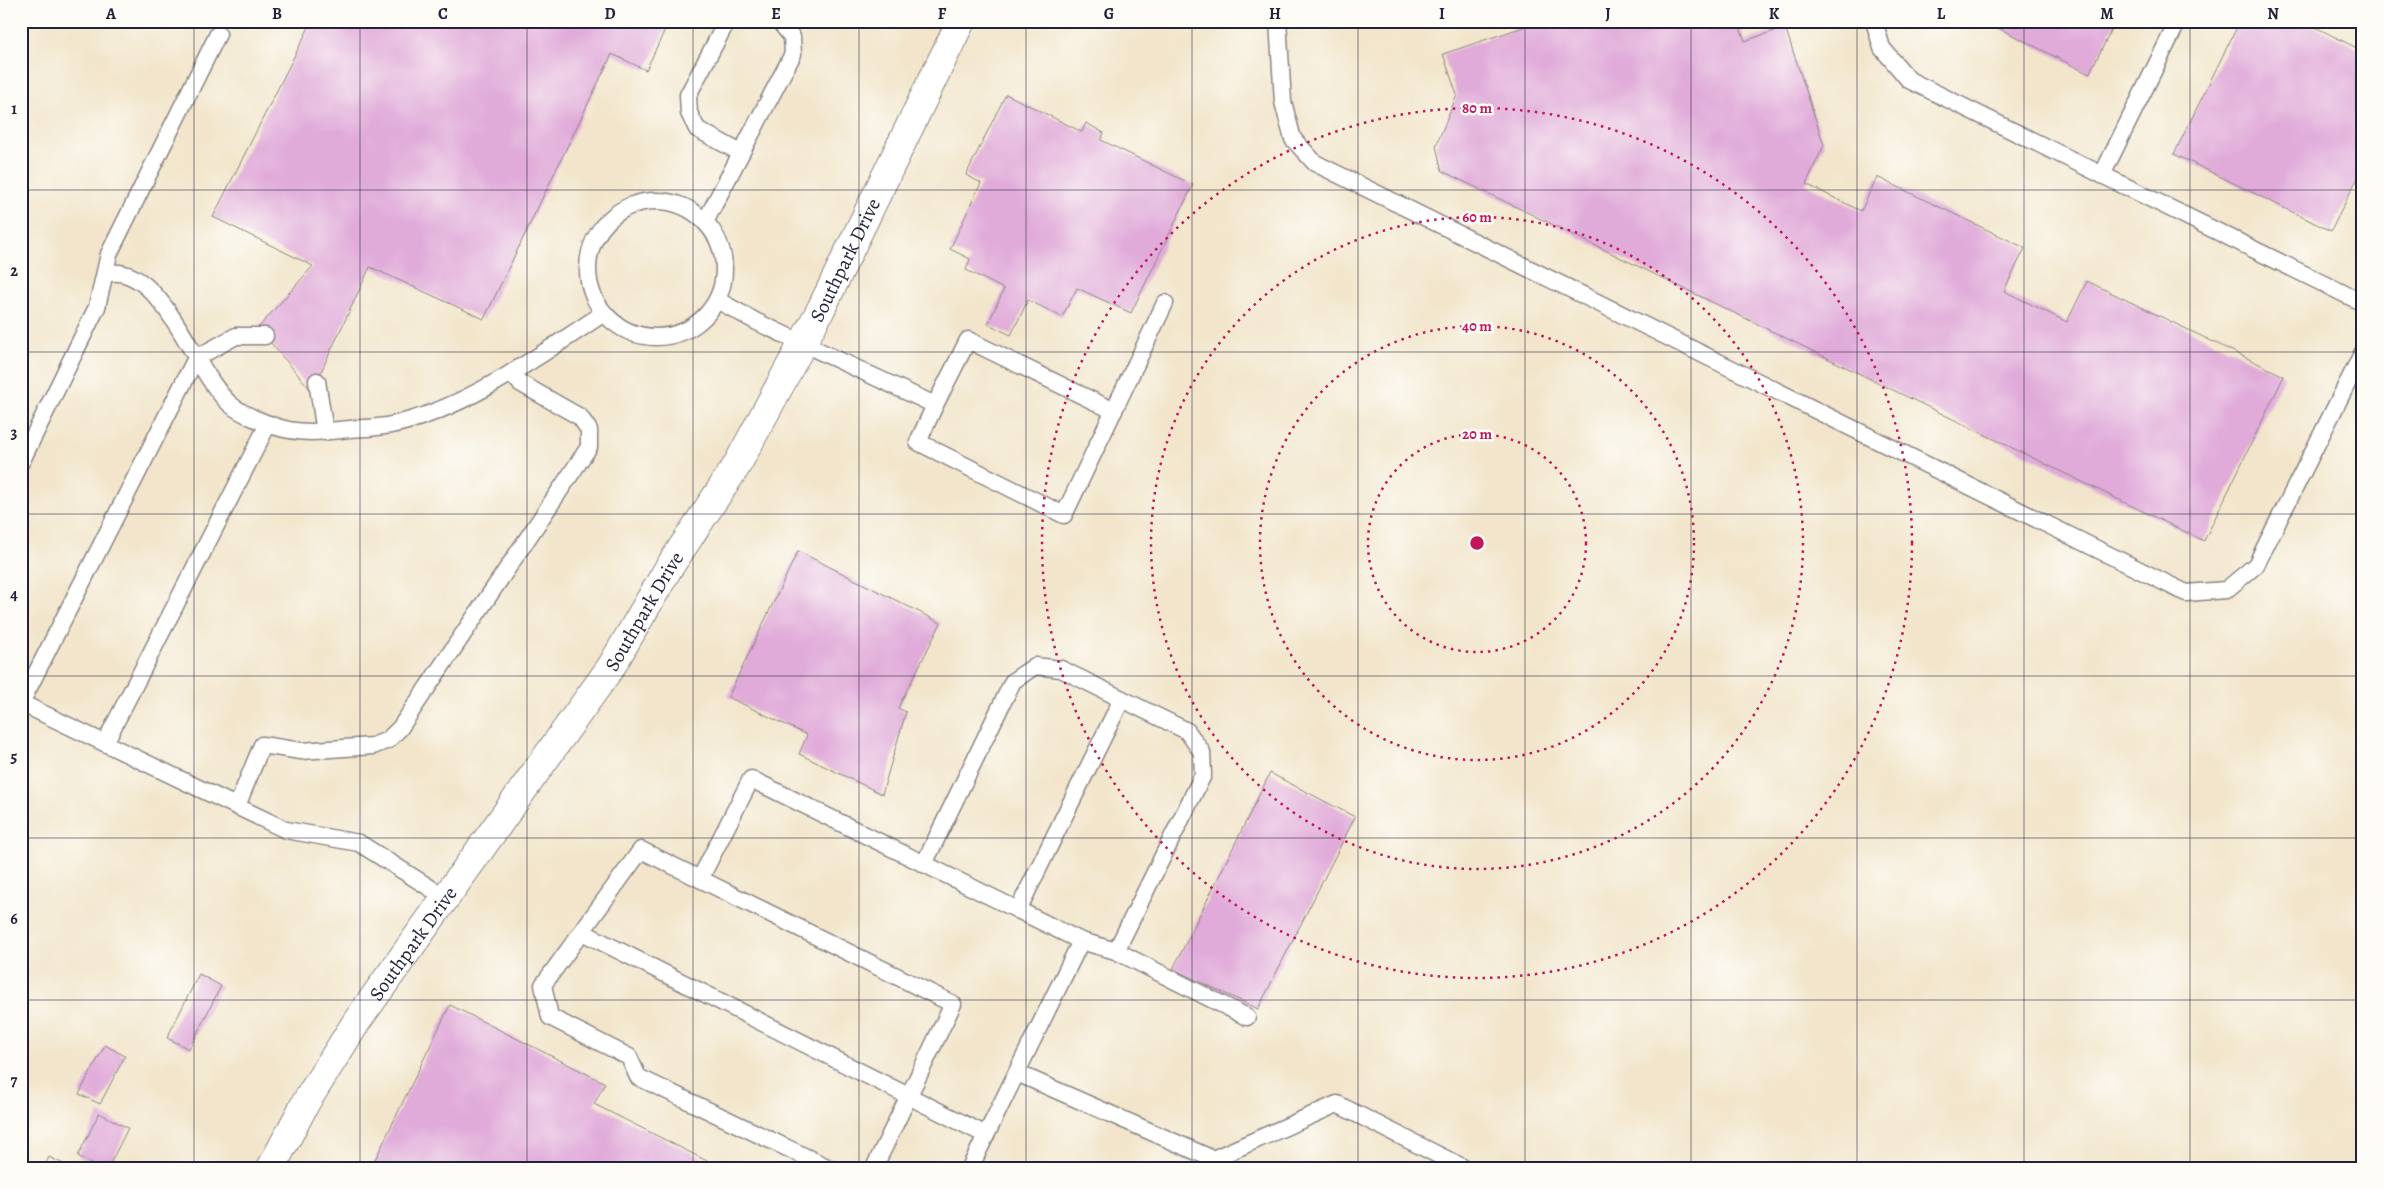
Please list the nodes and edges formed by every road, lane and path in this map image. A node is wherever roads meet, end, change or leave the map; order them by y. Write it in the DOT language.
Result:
graph roads {
  1 [pos="727,21"];
  2 [pos="778,21"];
  3 [pos="961,21"];
  4 [pos="1278,21"];
  5 [pos="1874,21"];
  6 [pos="2178,21"];
  7 [pos="218,34"];
  8 [pos="741,153"];
  9 [pos="2102,175"];
  10 [pos="705,222"];
  11 [pos="105,274"];
  12 [pos="717,300"];
  13 [pos="1165,303"];
  14 [pos="2363,303"];
  15 [pos="604,313"];
  16 [pos="264,336"];
  17 [pos="803,343"];
  18 [pos="2363,352"];
  19 [pos="196,358"];
  20 [pos="511,373"];
  21 [pos="317,381"];
  22 [pos="936,405"];
  23 [pos="1114,411"];
  24 [pos="268,424"];
  25 [pos="325,432"];
  26 [pos="21,462"];
  27 [pos="1122,699"];
  28 [pos="21,703"];
  29 [pos="105,743"];
  30 [pos="237,806"];
  31 [pos="924,864"];
  32 [pos="700,879"];
  33 [pos="446,898"];
  34 [pos="1018,910"];
  35 [pos="582,932"];
  36 [pos="1081,941"];
  37 [pos="1116,951"];
  38 [pos="1247,1018"];
  39 [pos="1017,1073"];
  40 [pos="909,1096"];
  41 [pos="986,1135"];
  42 [pos="1213,1159"];
  43 [pos="271,1168"];
  44 [pos="829,1168"];
  45 [pos="874,1168"];
  46 [pos="970,1168"];
  47 [pos="1229,1168"];
  48 [pos="1464,1168"];
  1 -- 8 [label="lane"];
  2 -- 8 [label="lane"];
  3 -- 17 [label="street, Southpark Drive"];
  4 -- 18 [label="lane"];
  5 -- 9 [label="lane"];
  6 -- 9 [label="lane"];
  7 -- 11 [label="lane"];
  8 -- 10 [label="lane"];
  9 -- 14 [label="lane"];
  10 -- 12 [label="lane"];
  10 -- 15 [label="lane"];
  11 -- 19 [label="lane"];
  11 -- 26 [label="lane"];
  12 -- 15 [label="lane"];
  12 -- 17 [label="lane"];
  13 -- 23 [label="lane"];
  15 -- 20 [label="lane"];
  16 -- 19 [label="lane"];
  17 -- 22 [label="lane"];
  17 -- 33 [label="street, Southpark Drive"];
  19 -- 24 [label="lane"];
  19 -- 28 [label="lane"];
  20 -- 25 [label="lane"];
  20 -- 30 [label="lane"];
  21 -- 25 [label="lane"];
  22 -- 23 [label="lane"];
  22 -- 23 [label="lane"];
  24 -- 25 [label="lane"];
  24 -- 29 [label="lane"];
  27 -- 31 [label="lane"];
  27 -- 34 [label="lane"];
  27 -- 37 [label="lane"];
  28 -- 29 [label="lane"];
  29 -- 30 [label="lane"];
  30 -- 33 [label="lane"];
  31 -- 32 [label="lane"];
  31 -- 34 [label="lane"];
  32 -- 35 [label="lane"];
  32 -- 40 [label="lane"];
  33 -- 43 [label="street, Southpark Drive"];
  34 -- 36 [label="lane"];
  35 -- 40 [label="lane"];
  35 -- 44 [label="lane"];
  36 -- 37 [label="lane"];
  36 -- 39 [label="lane"];
  37 -- 38 [label="lane"];
  39 -- 41 [label="lane"];
  39 -- 42 [label="lane"];
  40 -- 41 [label="lane"];
  40 -- 45 [label="lane"];
  41 -- 46 [label="lane"];
  42 -- 47 [label="lane"];
  42 -- 48 [label="lane"];
}
